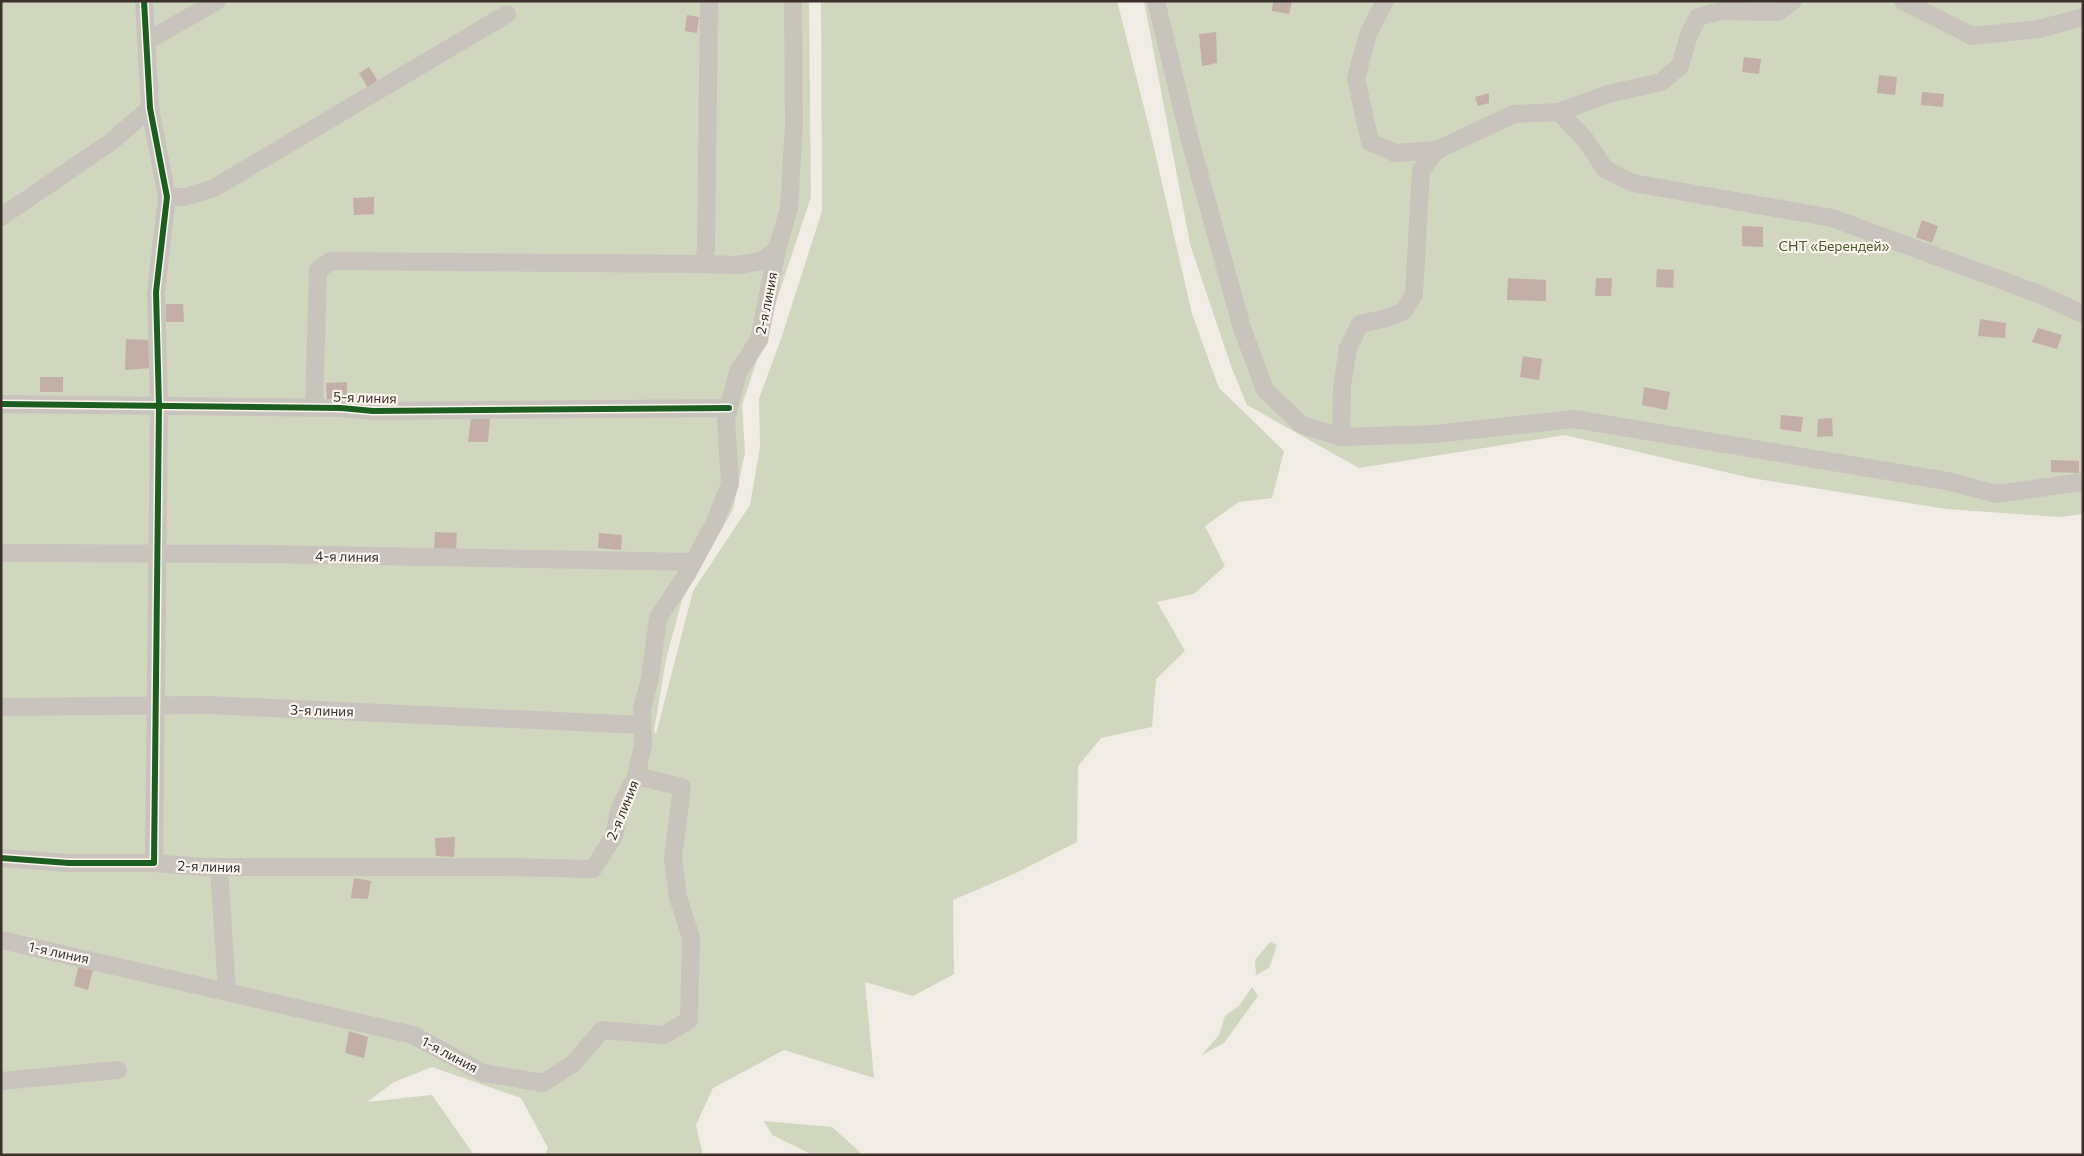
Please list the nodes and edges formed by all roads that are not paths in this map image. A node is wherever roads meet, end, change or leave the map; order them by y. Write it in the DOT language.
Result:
graph roads {
  1 [pos="144,1"];
  2 [pos="217,1"];
  3 [pos="708,1"];
  4 [pos="793,1"];
  5 [pos="1156,1"];
  6 [pos="1385,1"];
  7 [pos="1793,1"];
  8 [pos="1903,1"];
  9 [pos="507,14"];
  10 [pos="2083,17"];
  11 [pos="147,41"];
  12 [pos="150,108"];
  13 [pos="1559,112"];
  14 [pos="1437,150"];
  15 [pos="167,197"];
  16 [pos="1,218"];
  17 [pos="777,249"];
  18 [pos="703,264"];
  19 [pos="2083,314"];
  20 [pos="1,404"];
  21 [pos="159,406"];
  22 [pos="314,408"];
  23 [pos="729,408"];
  24 [pos="1341,437"];
  25 [pos="2083,482"];
  26 [pos="1,552"];
  27 [pos="157,554"];
  28 [pos="693,562"];
  29 [pos="156,706"];
  30 [pos="1,707"];
  31 [pos="642,725"];
  32 [pos="636,776"];
  33 [pos="1,858"];
  34 [pos="154,863"];
  35 [pos="219,867"];
  36 [pos="1,940"];
  37 [pos="227,991"];
  38 [pos="118,1070"];
  39 [pos="1,1081"];
  1 -- 11 [label="street"];
  2 -- 11 [label="street"];
  3 -- 18 [label="street"];
  4 -- 17 [label="street, 2-я линия"];
  5 -- 24 [label="street"];
  6 -- 14 [label="street"];
  7 -- 13 [label="street"];
  8 -- 10 [label="street"];
  9 -- 15 [label="street"];
  11 -- 12 [label="street"];
  12 -- 15 [label="street"];
  12 -- 16 [label="street"];
  13 -- 14 [label="street"];
  13 -- 19 [label="street"];
  14 -- 24 [label="street"];
  15 -- 21 [label="street"];
  17 -- 18 [label="street"];
  17 -- 23 [label="street, 2-я линия"];
  18 -- 22 [label="street"];
  20 -- 21 [label="street, 5-я линия"];
  21 -- 22 [label="street, 5-я линия"];
  21 -- 27 [label="street"];
  22 -- 23 [label="street, 5-я линия"];
  23 -- 28 [label="street, 2-я линия"];
  24 -- 25 [label="street"];
  26 -- 27 [label="street, 4-я линия"];
  27 -- 28 [label="street, 4-я линия"];
  27 -- 29 [label="street"];
  28 -- 31 [label="street, 2-я линия"];
  29 -- 30 [label="street, 3-я линия"];
  29 -- 31 [label="street, 3-я линия"];
  29 -- 34 [label="street"];
  31 -- 32 [label="street, 2-я линия"];
  32 -- 35 [label="street, 2-я линия"];
  32 -- 37 [label="street, 1-я линия"];
  33 -- 34 [label="street, 2-я линия"];
  34 -- 35 [label="street, 2-я линия"];
  35 -- 37 [label="street"];
  36 -- 37 [label="street, 1-я линия"];
  38 -- 39 [label="street"];
}
